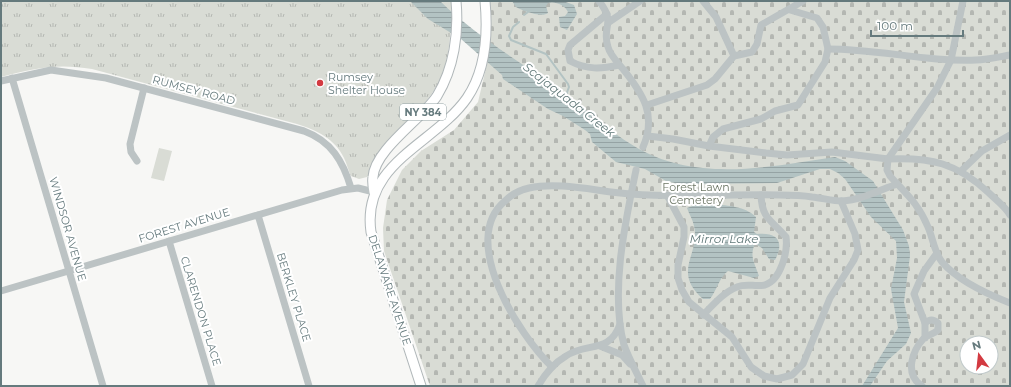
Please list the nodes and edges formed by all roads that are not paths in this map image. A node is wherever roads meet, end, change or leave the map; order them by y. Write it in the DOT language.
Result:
graph roads {
  1 [pos="485,1"];
  2 [pos="598,1"];
  3 [pos="640,1"];
  4 [pos="703,1"];
  5 [pos="803,1"];
  6 [pos="963,1"];
  7 [pos="456,3"];
  8 [pos="790,10"];
  9 [pos="607,14"];
  10 [pos="609,22"];
  11 [pos="828,50"];
  12 [pos="1010,55"];
  13 [pos="734,56"];
  14 [pos="951,60"];
  15 [pos="619,65"];
  16 [pos="12,78"];
  17 [pos="1,81"];
  18 [pos="144,88"];
  19 [pos="647,105"];
  20 [pos="1010,135"];
  21 [pos="648,136"];
  22 [pos="709,146"];
  23 [pos="643,147"];
  24 [pos="888,159"];
  25 [pos="137,161"];
  26 [pos="636,170"];
  27 [pos="962,171"];
  28 [pos="897,184"];
  29 [pos="351,188"];
  30 [pos="374,192"];
  31 [pos="631,194"];
  32 [pos="667,195"];
  33 [pos="761,195"];
  34 [pos="841,201"];
  35 [pos="258,215"];
  36 [pos="1010,215"];
  37 [pos="169,241"];
  38 [pos="937,252"];
  39 [pos="70,271"];
  40 [pos="1,291"];
  41 [pos="1010,303"];
  42 [pos="704,315"];
  43 [pos="620,322"];
  44 [pos="925,323"];
  45 [pos="925,338"];
  46 [pos="600,346"];
  47 [pos="552,367"];
  48 [pos="635,370"];
  49 [pos="103,386"];
  50 [pos="212,386"];
  51 [pos="309,386"];
  52 [pos="421,386"];
  53 [pos="538,386"];
  54 [pos="644,386"];
  55 [pos="922,386"];
  1 -- 30 [label="main road, DELAWARE AVENUE / NY 384"];
  2 -- 9 [label="street"];
  3 -- 10 [label="street"];
  4 -- 13 [label="street"];
  5 -- 8 [label="street"];
  6 -- 14 [label="street"];
  7 -- 30 [label="main road, DELAWARE AVENUE / NY 384"];
  8 -- 11 [label="street"];
  8 -- 13 [label="street"];
  9 -- 10 [label="street"];
  9 -- 15 [label="street"];
  10 -- 15 [label="street"];
  11 -- 14 [label="street"];
  11 -- 22 [label="street"];
  12 -- 14 [label="street"];
  13 -- 19 [label="street"];
  14 -- 24 [label="street"];
  15 -- 19 [label="street"];
  16 -- 17 [label="street, RUMSEY ROAD"];
  16 -- 18 [label="street, RUMSEY ROAD"];
  16 -- 39 [label="street, WINDSOR AVENUE"];
  18 -- 25 [label="street"];
  18 -- 29 [label="street, RUMSEY ROAD"];
  19 -- 21 [label="street"];
  20 -- 27 [label="street"];
  21 -- 22 [label="street"];
  21 -- 23 [label="street"];
  22 -- 24 [label="street"];
  24 -- 27 [label="street"];
  24 -- 28 [label="street"];
  26 -- 31 [label="street"];
  27 -- 36 [label="street"];
  28 -- 34 [label="street"];
  28 -- 38 [label="street"];
  29 -- 30 [label="street, FOREST AVENUE"];
  29 -- 35 [label="street, FOREST AVENUE"];
  30 -- 52 [label="main road, DELAWARE AVENUE / NY 384"];
  31 -- 32 [label="street"];
  31 -- 43 [label="street"];
  31 -- 47 [label="street"];
  32 -- 33 [label="street"];
  32 -- 42 [label="street"];
  33 -- 34 [label="street"];
  33 -- 42 [label="street"];
  34 -- 42 [label="street"];
  35 -- 37 [label="street, FOREST AVENUE"];
  35 -- 51 [label="street, BERKLEY PLACE"];
  37 -- 39 [label="street, FOREST AVENUE"];
  37 -- 50 [label="street, CLARENDON PLACE"];
  38 -- 41 [label="street"];
  38 -- 44 [label="street"];
  39 -- 40 [label="street, FOREST AVENUE"];
  39 -- 49 [label="street, WINDSOR AVENUE"];
  43 -- 46 [label="street"];
  43 -- 48 [label="street"];
  44 -- 45 [label="street"];
  44 -- 45 [label="street"];
  45 -- 55 [label="street"];
  46 -- 47 [label="street"];
  46 -- 48 [label="street"];
  47 -- 53 [label="street"];
  48 -- 54 [label="street"];
}
